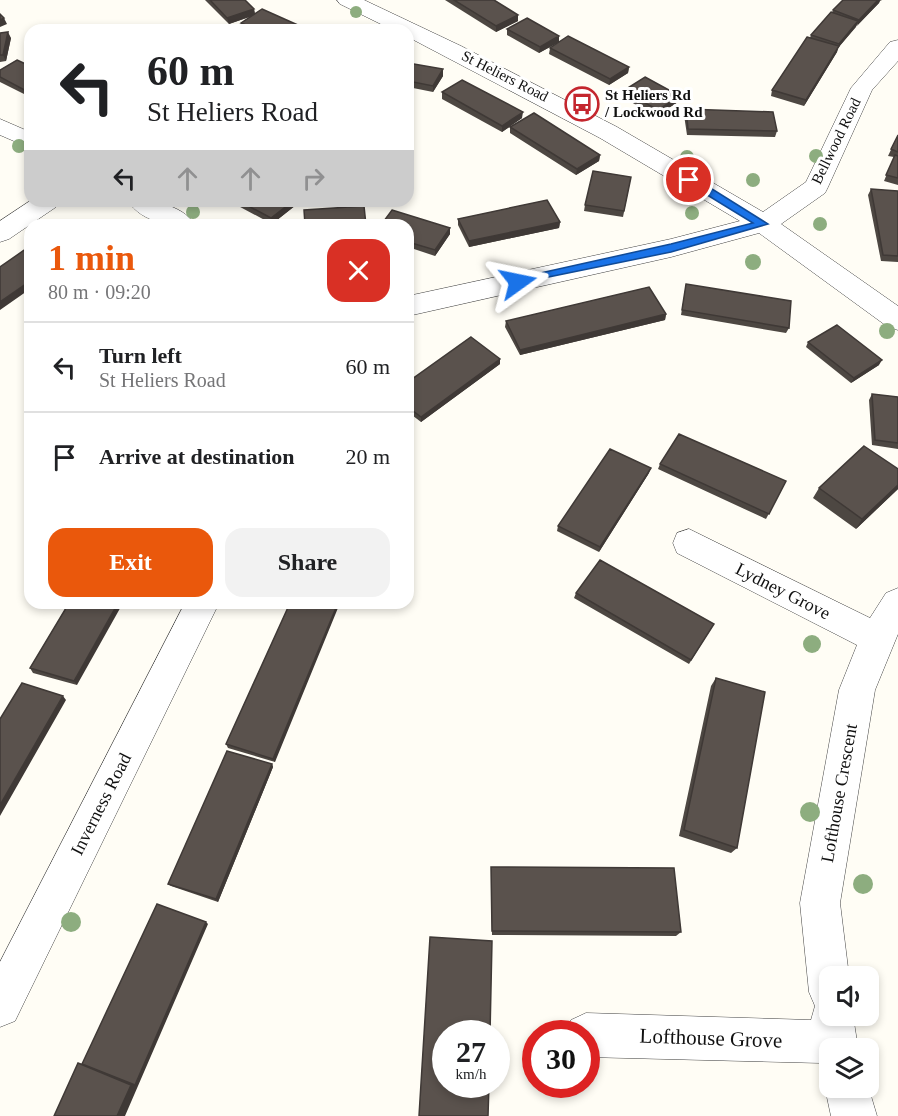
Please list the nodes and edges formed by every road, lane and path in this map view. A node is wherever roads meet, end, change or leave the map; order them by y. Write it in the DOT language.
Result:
graph roads {
  1 [pos="347,0"];
  2 [pos="398,24"];
  3 [pos="414,31"];
  4 [pos="898,47"];
  5 [pos="0,126"];
  6 [pos="24,138"];
  7 [pos="38,207"];
  8 [pos="151,207"];
  9 [pos="172,219"];
  10 [pos="763,224"];
  11 [pos="0,233"];
  12 [pos="414,305"];
  13 [pos="898,320"];
  14 [pos="689,543"];
  15 [pos="898,603"];
  16 [pos="199,609"];
  17 [pos="877,638"];
  18 [pos="827,966"];
  19 [pos="0,1006"];
  20 [pos="600,1035"];
  21 [pos="834,1035"];
  22 [pos="850,1098"];
  23 [pos="854,1116"];
  1 -- 2 [label="street, St Heliers Road"];
  3 -- 10 [label="street, St Heliers Road"];
  4 -- 10 [label="street, Bellwood Road"];
  5 -- 6 [label="street"];
  7 -- 11 [label="street"];
  8 -- 9 [label="street"];
  10 -- 12 [label="street"];
  10 -- 13 [label="street, St Heliers Road"];
  14 -- 17 [label="street, Lydney Grove"];
  15 -- 17 [label="street, Lofthouse Crescent"];
  16 -- 19 [label="street, Inverness Road"];
  17 -- 18 [label="street, Lofthouse Crescent"];
  20 -- 21 [label="street, Lofthouse Grove"];
  22 -- 23 [label="street"];
}
